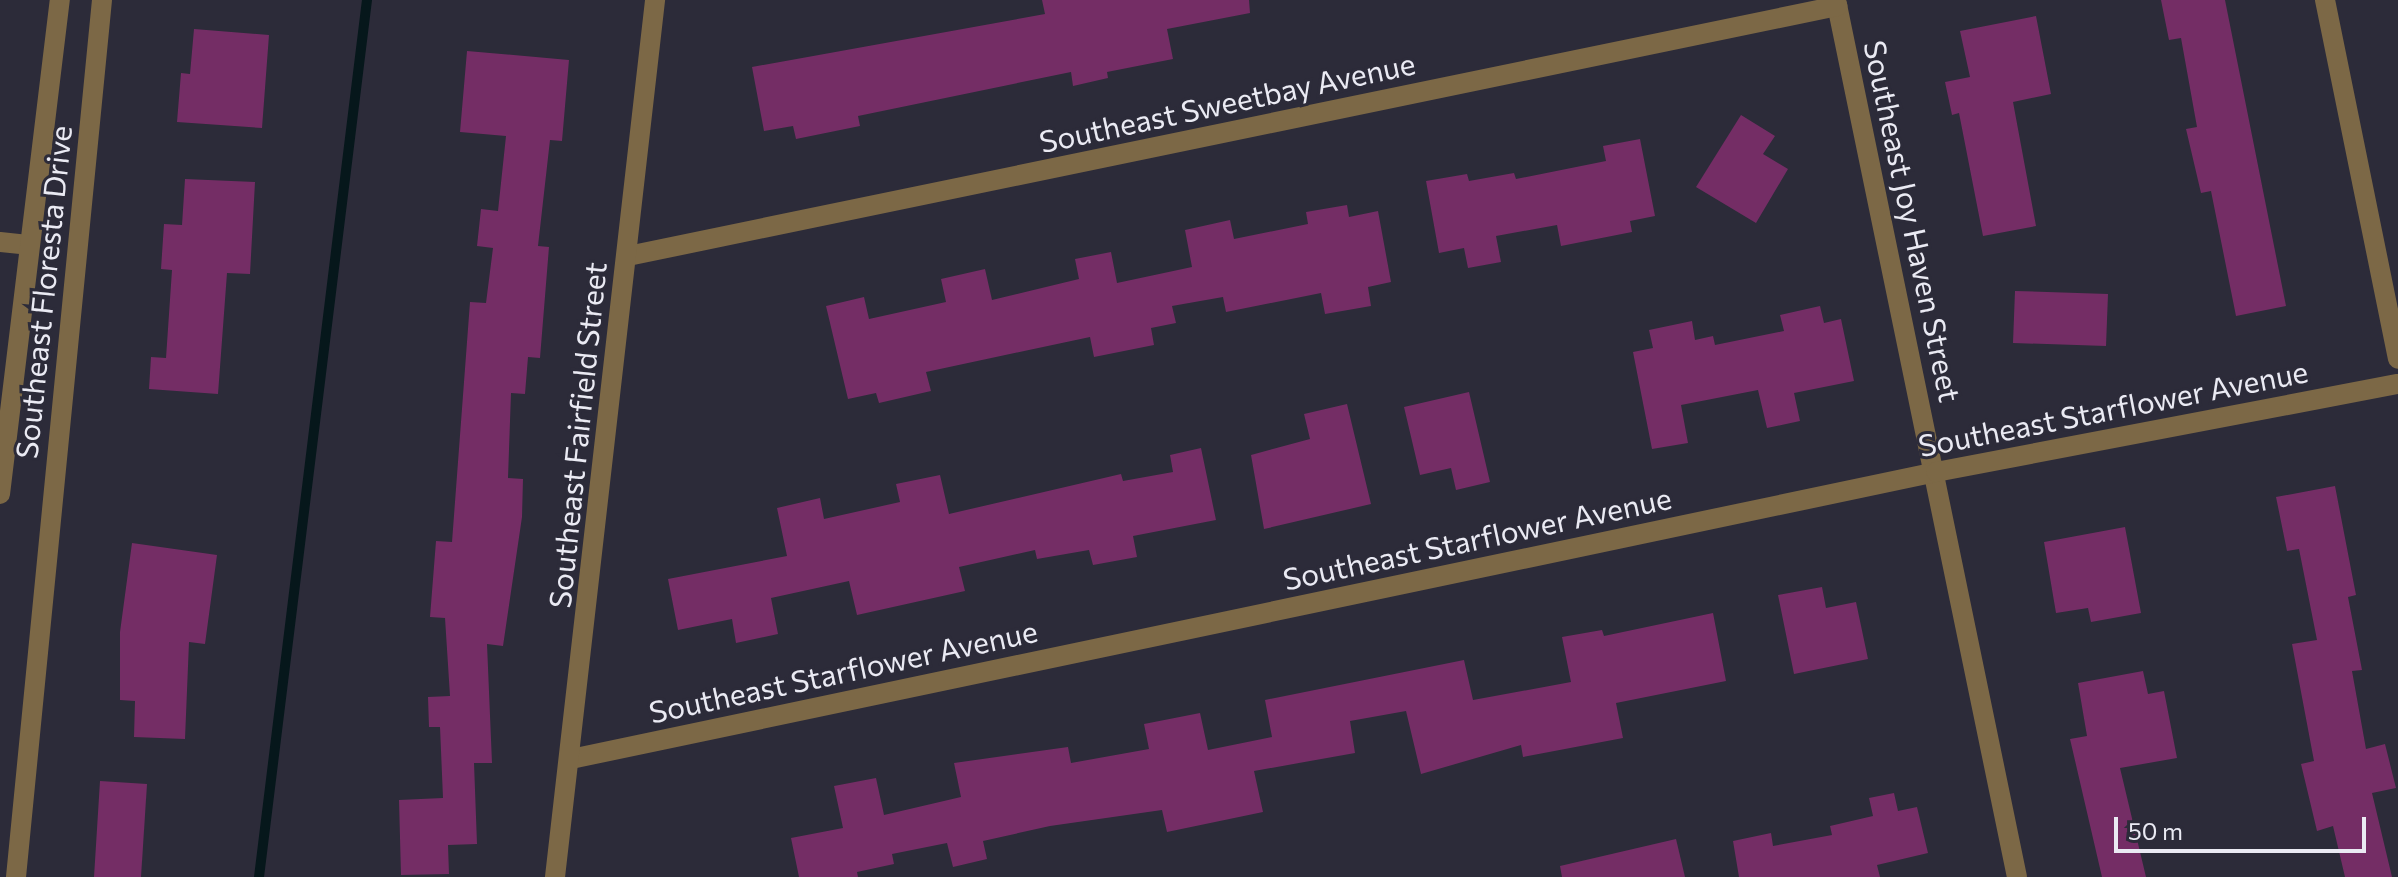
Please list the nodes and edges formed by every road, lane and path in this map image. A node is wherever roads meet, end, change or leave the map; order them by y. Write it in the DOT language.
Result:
graph roads {
  1 [pos="60,0"];
  2 [pos="102,0"];
  3 [pos="655,0"];
  4 [pos="2325,0"];
  5 [pos="1837,3"];
  6 [pos="0,242"];
  7 [pos="28,245"];
  8 [pos="628,256"];
  9 [pos="2398,359"];
  10 [pos="2398,384"];
  11 [pos="1936,472"];
  12 [pos="0,494"];
  13 [pos="571,759"];
  14 [pos="16,877"];
  15 [pos="555,877"];
  16 [pos="2017,877"];
  1 -- 7 [label="street, Southeast Floresta Drive"];
  2 -- 14 [label="street, Southeast Floresta Drive"];
  3 -- 8 [label="street, Southeast Fairfield Street"];
  4 -- 9 [label="street"];
  5 -- 8 [label="street, Southeast Sweetbay Avenue"];
  5 -- 11 [label="street, Southeast Joy Haven Street"];
  6 -- 7 [label="street"];
  7 -- 12 [label="street, Southeast Floresta Drive"];
  8 -- 13 [label="street, Southeast Fairfield Street"];
  10 -- 11 [label="street, Southeast Starflower Avenue"];
  11 -- 13 [label="street, Southeast Starflower Avenue"];
  11 -- 16 [label="street, Southeast Joy Haven Street"];
  13 -- 15 [label="street, Southeast Fairfield Street"];
}
